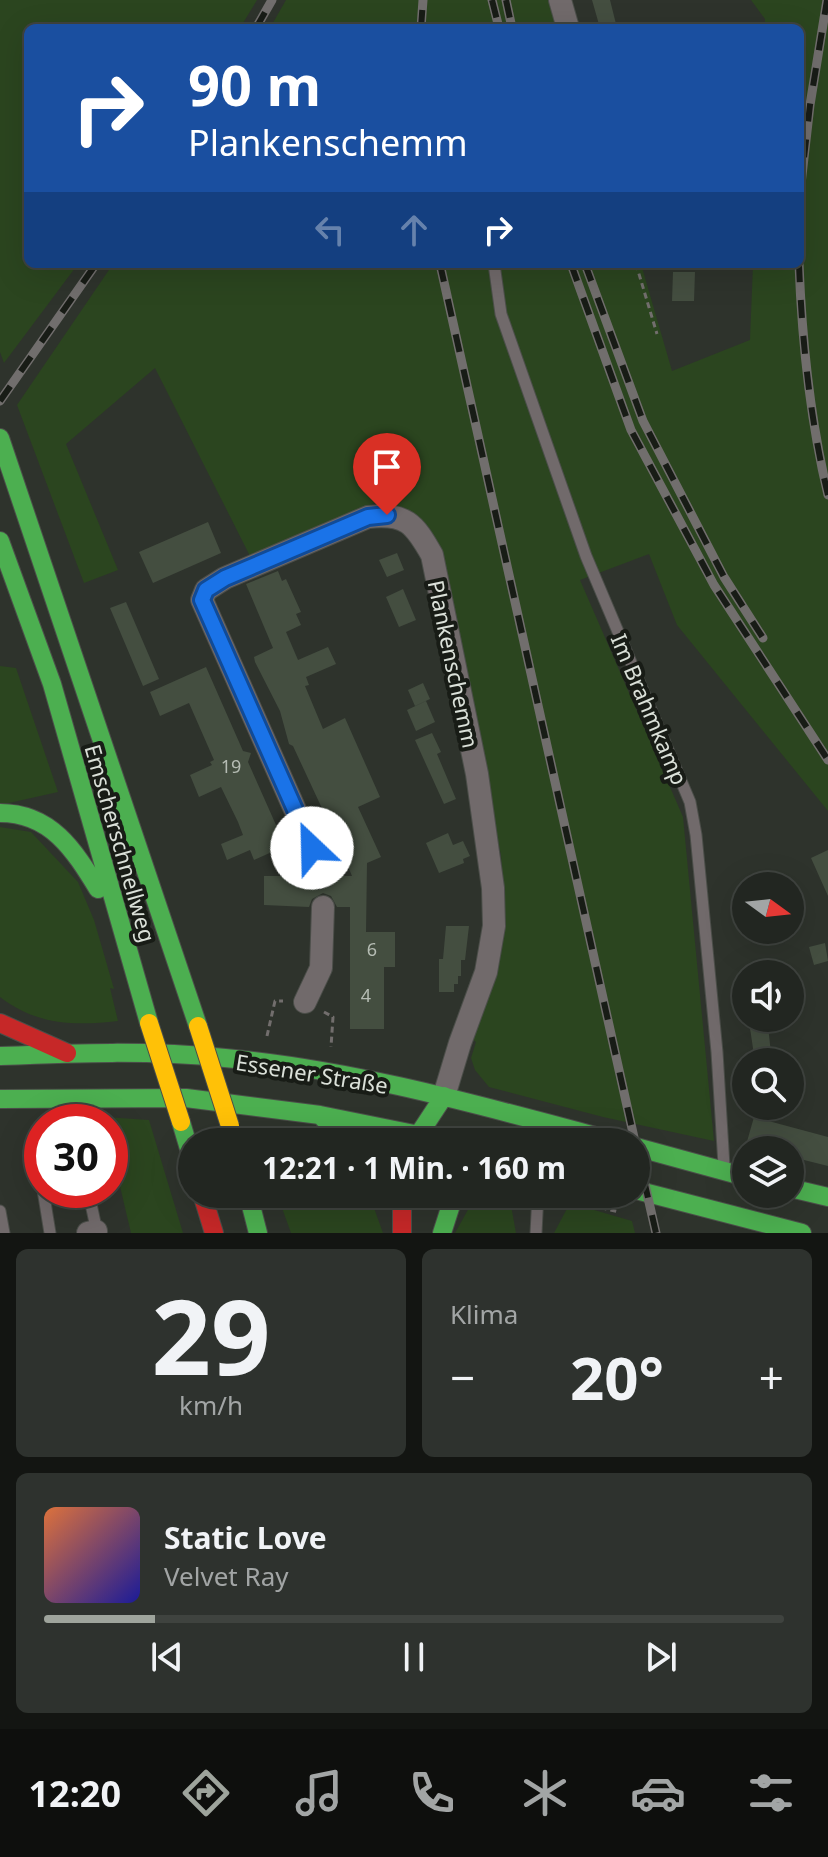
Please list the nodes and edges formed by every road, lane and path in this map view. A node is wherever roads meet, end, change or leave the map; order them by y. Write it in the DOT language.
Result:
graph roads {
  1 [pos="560,0"];
  2 [pos="567,24"];
  3 [pos="495,268"];
  4 [pos="637,268"];
  5 [pos="657,334"];
  6 [pos="0,438"];
  7 [pos="0,541"];
  8 [pos="0,813"];
  9 [pos="321,876"];
  10 [pos="323,907"];
  11 [pos="124,944"];
  12 [pos="305,1002"];
  13 [pos="0,1023"];
  14 [pos="67,1053"];
  15 [pos="0,1056"];
  16 [pos="444,1096"];
  17 [pos="0,1099"];
  18 [pos="320,1115"];
  19 [pos="183,1128"];
  20 [pos="230,1128"];
  21 [pos="333,1128"];
  22 [pos="375,1128"];
  23 [pos="424,1128"];
  24 [pos="445,1128"];
  25 [pos="565,1128"];
  26 [pos="650,1151"];
  27 [pos="725,1172"];
  28 [pos="732,1174"];
  29 [pos="804,1191"];
  30 [pos="650,1194"];
  31 [pos="828,1197"];
  32 [pos="46,1208"];
  33 [pos="91,1208"];
  34 [pos="206,1208"];
  35 [pos="252,1208"];
  36 [pos="390,1208"];
  37 [pos="402,1208"];
  38 [pos="449,1208"];
  39 [pos="537,1208"];
  40 [pos="0,1211"];
  41 [pos="431,1230"];
  42 [pos="401,1231"];
  43 [pos="94,1232"];
  44 [pos="4,1233"];
  45 [pos="50,1233"];
  46 [pos="214,1233"];
  47 [pos="258,1233"];
  48 [pos="536,1233"];
  49 [pos="802,1233"];
  1 -- 2 [label="street"];
  3 -- 27 [label="lane, Im Brahmkamp"];
  4 -- 5 [label="path"];
  6 -- 20 [label="main road, bridge"];
  7 -- 11 [label="main road, Emscherschnellweg"];
  8 -- 11 [label="main road"];
  9 -- 16 [label="street, Plankenschemm"];
  10 -- 12 [label="street"];
  11 -- 19 [label="main road, Emscherschnellweg, bridge"];
  13 -- 14 [label="main road"];
  14 -- 15 [label="main road, Essener Straße"];
  14 -- 16 [label="main road, Essener Straße"];
  16 -- 23 [label="main road"];
  16 -- 24 [label="main road"];
  16 -- 25 [label="main road, Essener Straße"];
  17 -- 18 [label="main road, Essener Straße"];
  18 -- 21 [label="main road"];
  18 -- 22 [label="main road, Essener Straße"];
  26 -- 27 [label="main road"];
  27 -- 28 [label="main road"];
  29 -- 31 [label="main road"];
  30 -- 49 [label="main road"];
  32 -- 45 [label="lane"];
  33 -- 43 [label="lane"];
  34 -- 46 [label="main road"];
  35 -- 47 [label="main road"];
  36 -- 42 [label="main road"];
  37 -- 42 [label="main road"];
  38 -- 41 [label="main road"];
  39 -- 48 [label="lane"];
  40 -- 44 [label="lane"];
}
